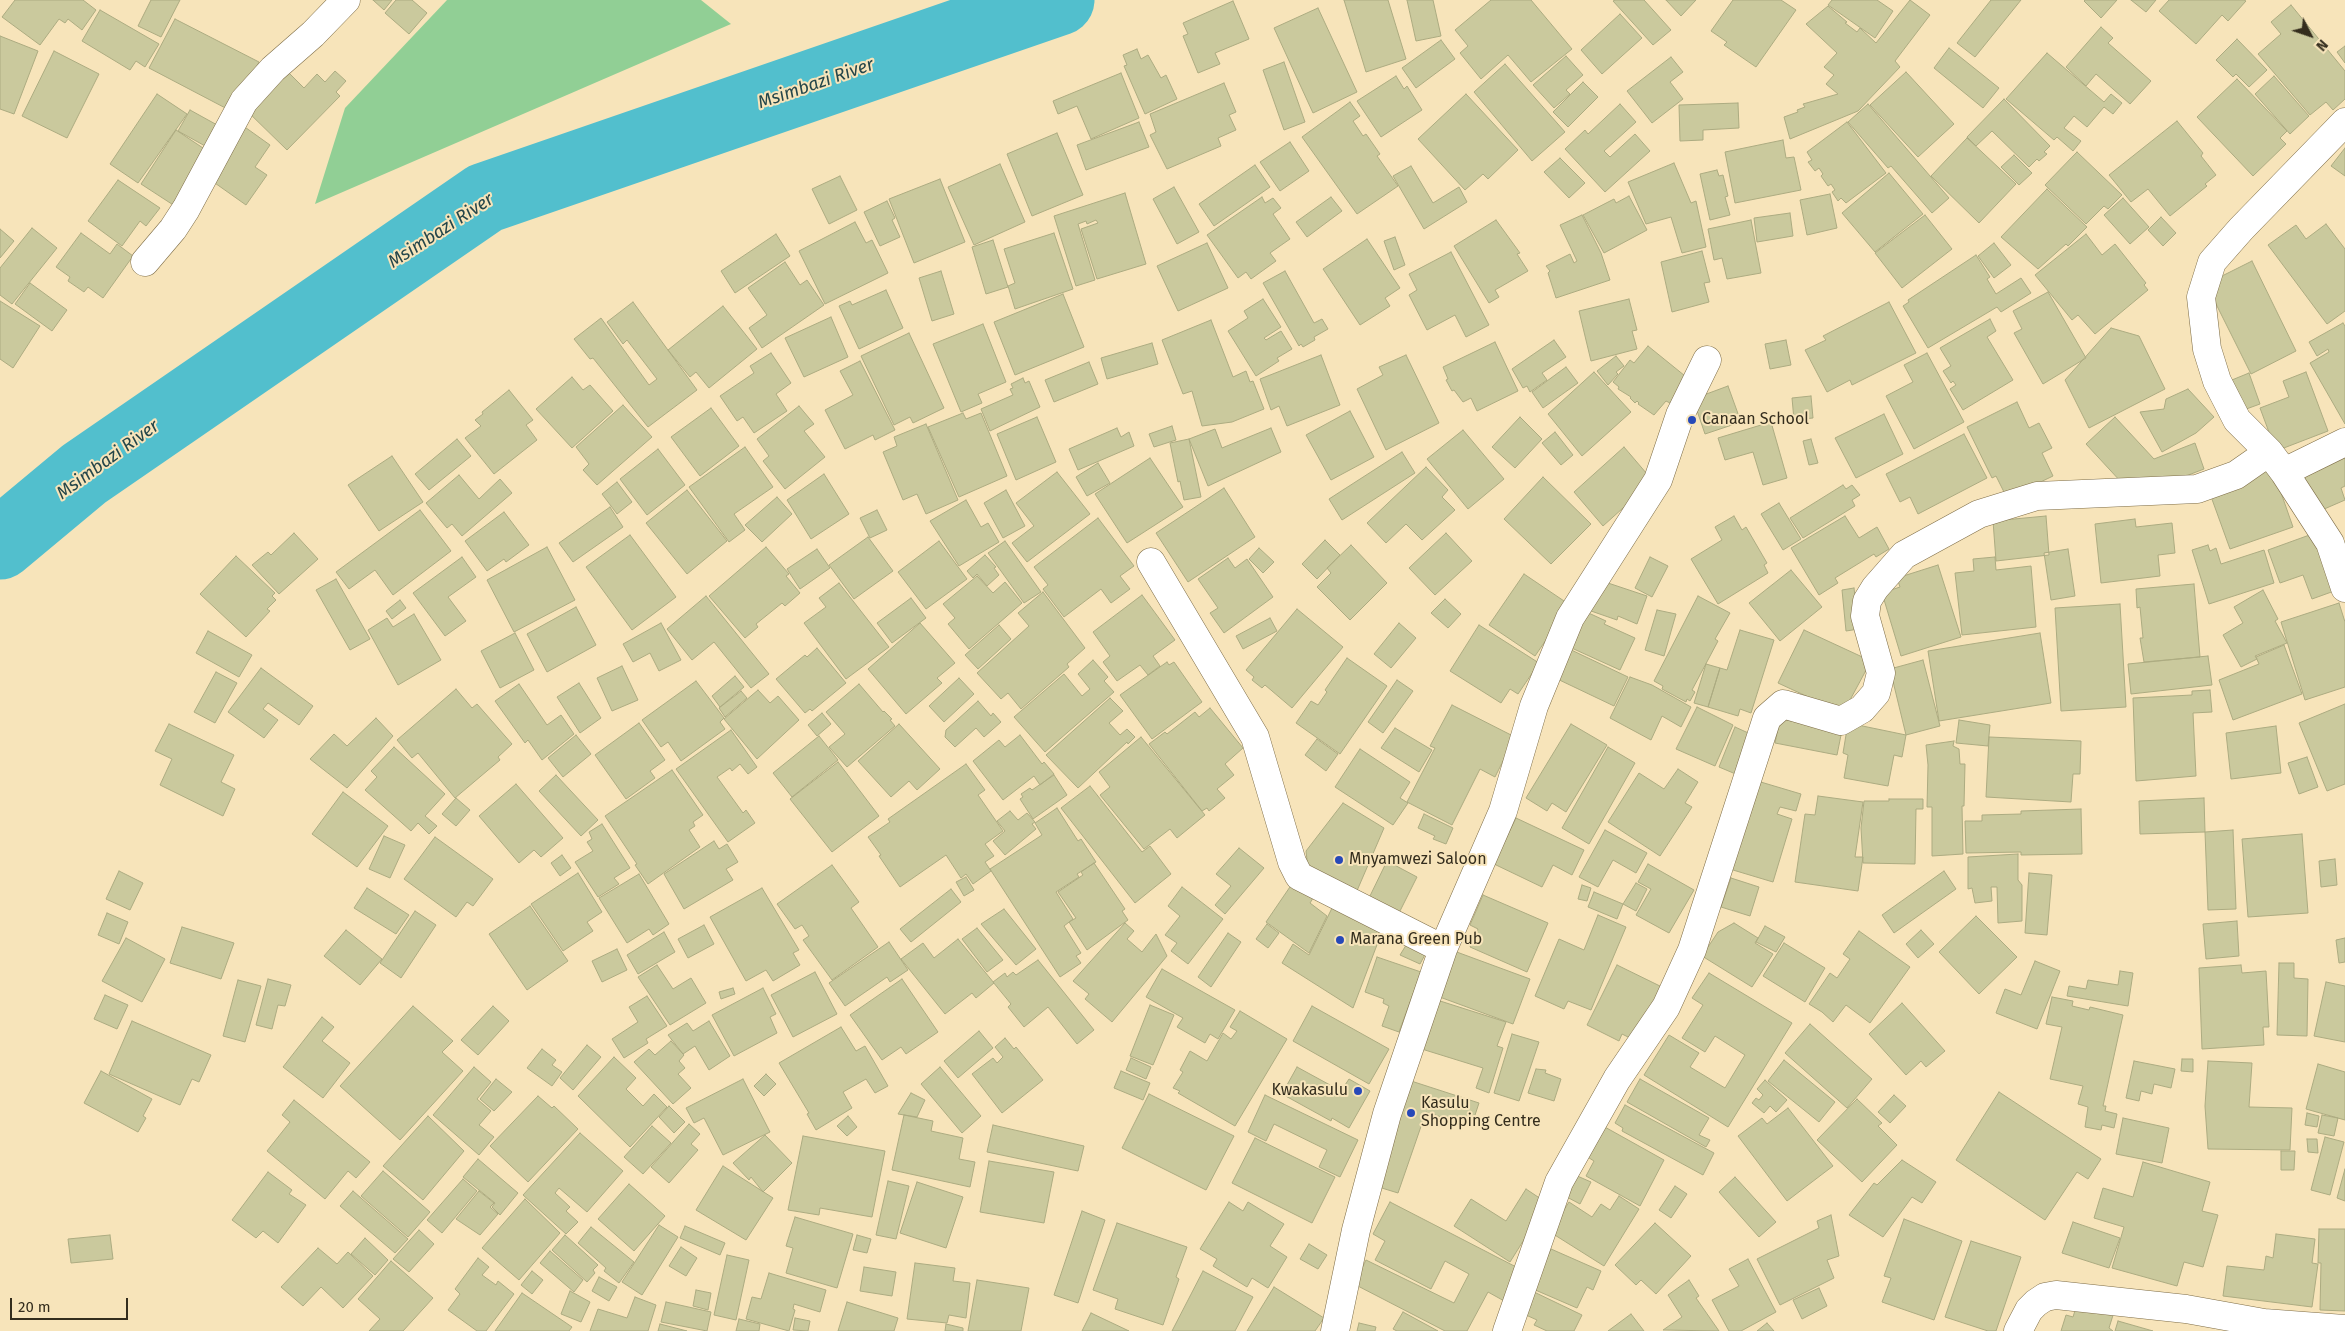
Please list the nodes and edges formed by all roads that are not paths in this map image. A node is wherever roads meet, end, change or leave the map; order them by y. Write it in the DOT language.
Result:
graph roads {
  1 [pos="346,0"];
  2 [pos="2345,122"];
  3 [pos="145,262"];
  4 [pos="1707,360"];
  5 [pos="2345,442"];
  6 [pos="2277,462"];
  7 [pos="1151,562"];
  8 [pos="2345,588"];
  9 [pos="1443,949"];
  10 [pos="2345,1329"];
  11 [pos="1335,1331"];
  12 [pos="1507,1331"];
  13 [pos="2018,1331"];
  1 -- 3 [label="street"];
  2 -- 6 [label="street"];
  4 -- 9 [label="street"];
  5 -- 6 [label="street"];
  6 -- 8 [label="street"];
  6 -- 12 [label="street"];
  7 -- 9 [label="street"];
  9 -- 11 [label="street"];
  10 -- 13 [label="street"];
}
